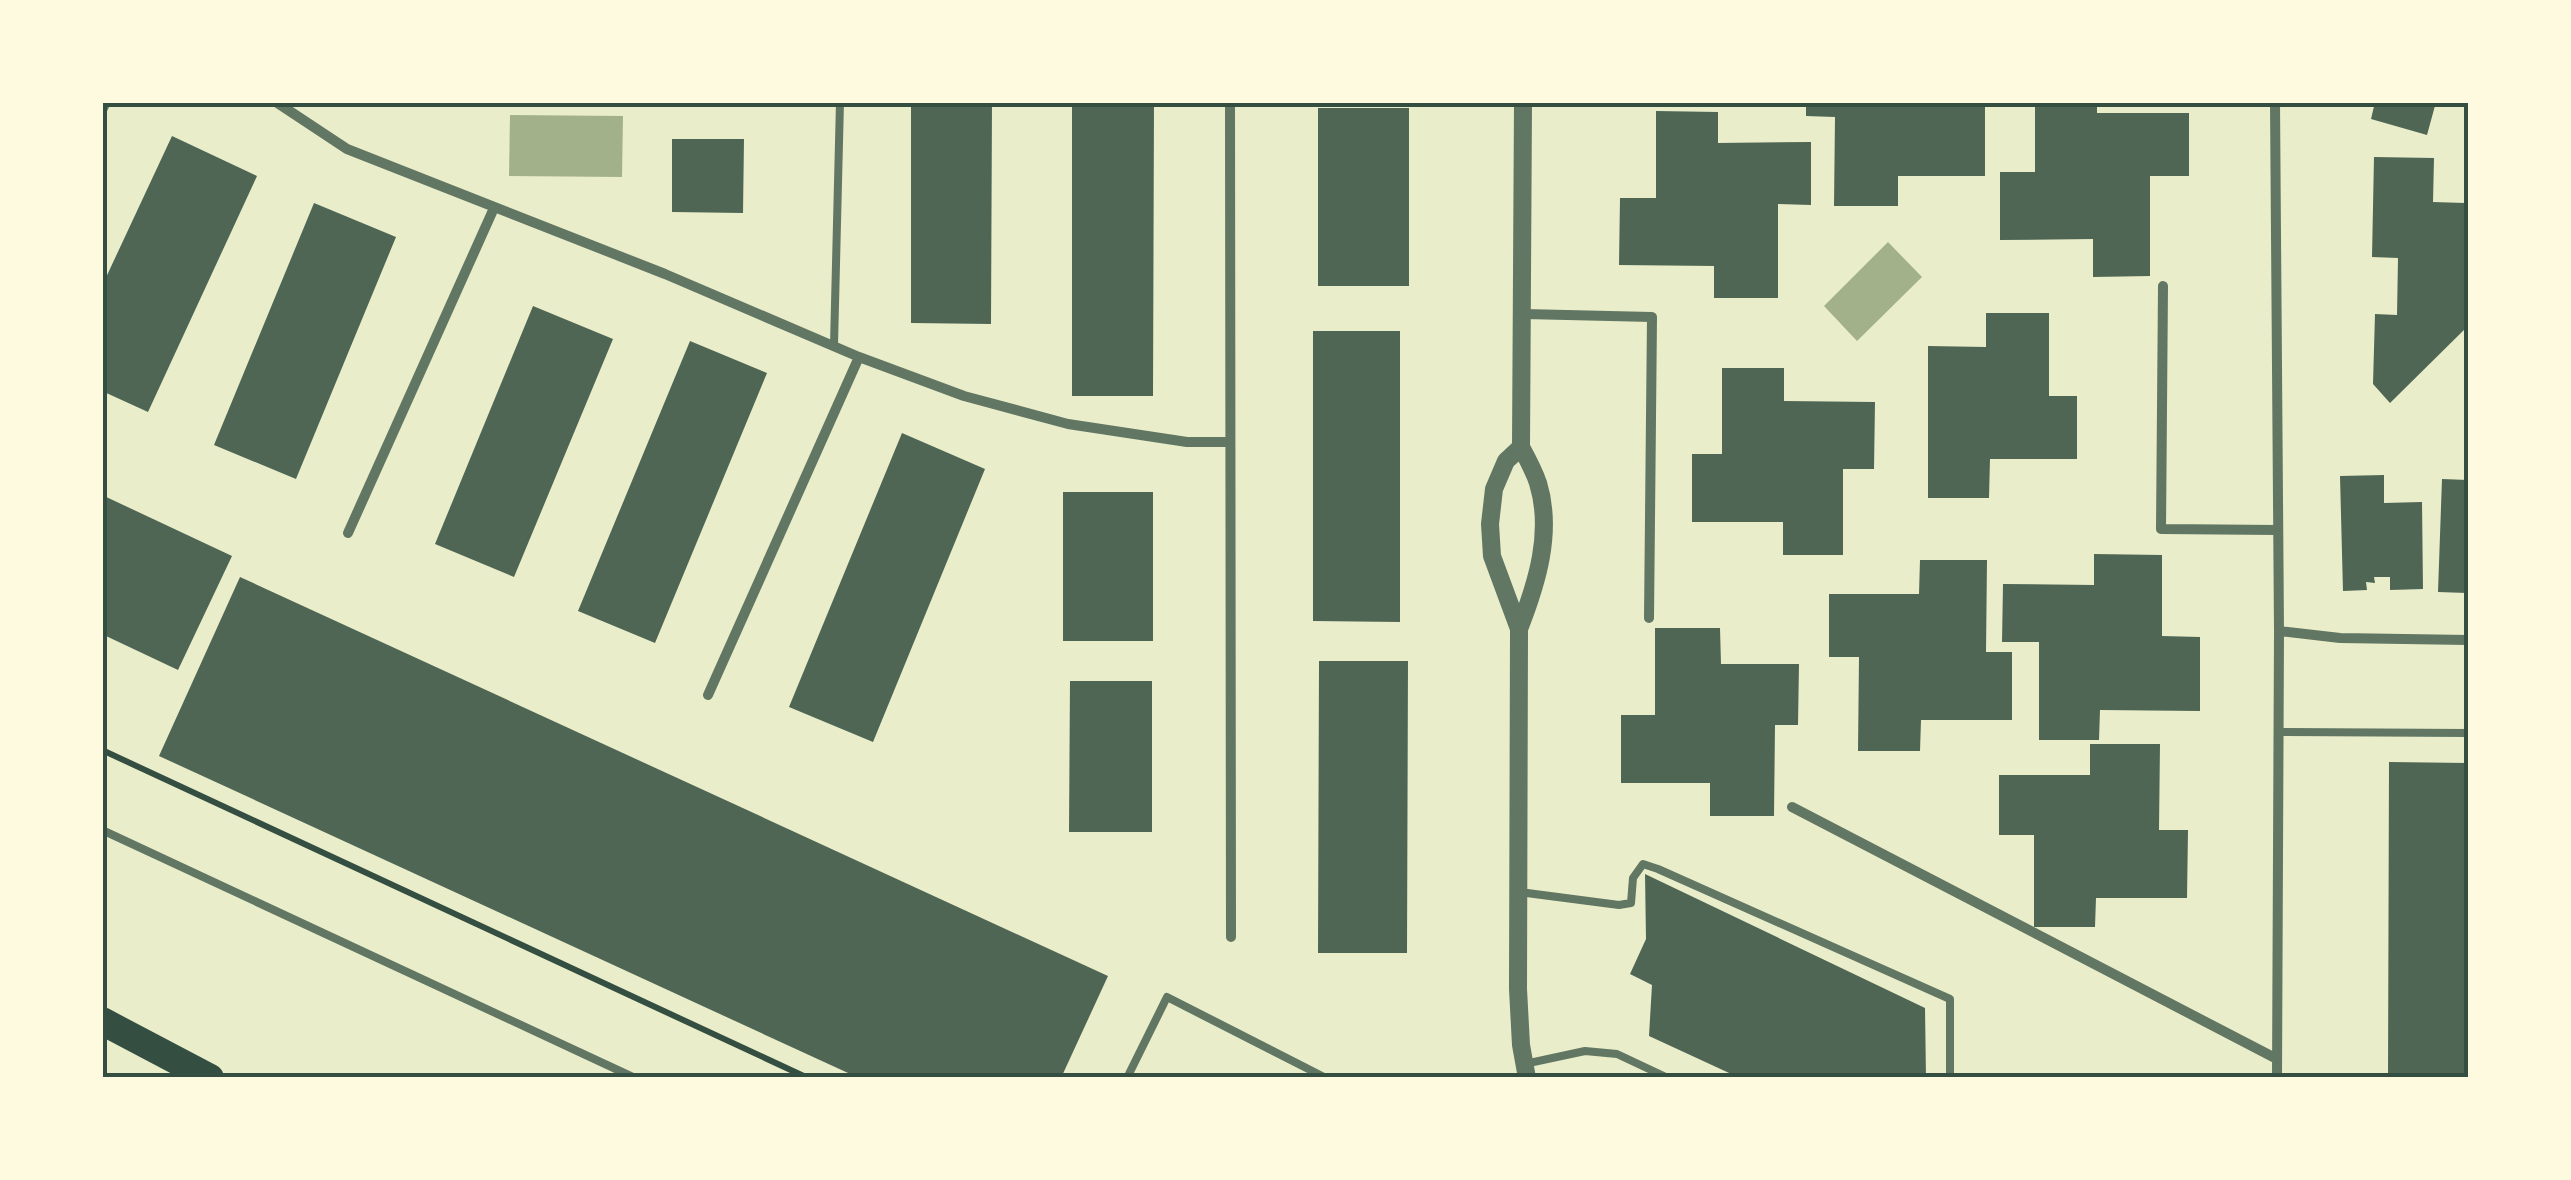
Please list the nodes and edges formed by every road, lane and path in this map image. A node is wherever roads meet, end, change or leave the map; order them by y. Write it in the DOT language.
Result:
graph roads {
  1 [pos="106,102"];
  2 [pos="276,102"];
  3 [pos="840,102"];
  4 [pos="1230,102"];
  5 [pos="1522,102"];
  6 [pos="2276,102"];
  7 [pos="102,110"];
  8 [pos="494,208"];
  9 [pos="2162,286"];
  10 [pos="1522,314"];
  11 [pos="834,346"];
  12 [pos="859,356"];
  13 [pos="1230,442"];
  14 [pos="1521,447"];
  15 [pos="2278,530"];
  16 [pos="348,532"];
  17 [pos="1649,618"];
  18 [pos="1519,630"];
  19 [pos="2279,631"];
  20 [pos="2468,640"];
  21 [pos="708,694"];
  22 [pos="2278,732"];
  23 [pos="2468,732"];
  24 [pos="102,750"];
  25 [pos="1792,807"];
  26 [pos="102,830"];
  27 [pos="1518,892"];
  28 [pos="1231,937"];
  29 [pos="102,1021"];
  30 [pos="2277,1059"];
  31 [pos="1525,1071"];
  32 [pos="210,1078"];
  33 [pos="635,1078"];
  34 [pos="808,1078"];
  35 [pos="1127,1078"];
  36 [pos="1326,1078"];
  37 [pos="1668,1078"];
  38 [pos="1950,1078"];
  39 [pos="2277,1078"];
  1 -- 7 [label="street"];
  2 -- 8 [label="street"];
  3 -- 11 [label="lane"];
  4 -- 13 [label="street"];
  5 -- 10 [label="street"];
  6 -- 15 [label="street"];
  8 -- 11 [label="street"];
  8 -- 16 [label="street"];
  9 -- 15 [label="street"];
  10 -- 14 [label="street"];
  10 -- 17 [label="street"];
  11 -- 12 [label="street"];
  12 -- 13 [label="street"];
  12 -- 21 [label="street"];
  13 -- 28 [label="street"];
  14 -- 18 [label="street"];
  14 -- 18 [label="street"];
  15 -- 19 [label="street"];
  18 -- 27 [label="street"];
  19 -- 20 [label="street"];
  19 -- 22 [label="street"];
  22 -- 23 [label="lane"];
  22 -- 30 [label="street"];
  24 -- 34 [label="path"];
  25 -- 30 [label="street"];
  26 -- 33 [label="lane"];
  27 -- 31 [label="street"];
  27 -- 38 [label="lane"];
  29 -- 32 [label="highway"];
  30 -- 39 [label="street"];
  31 -- 37 [label="lane"];
  35 -- 36 [label="lane"];
}
